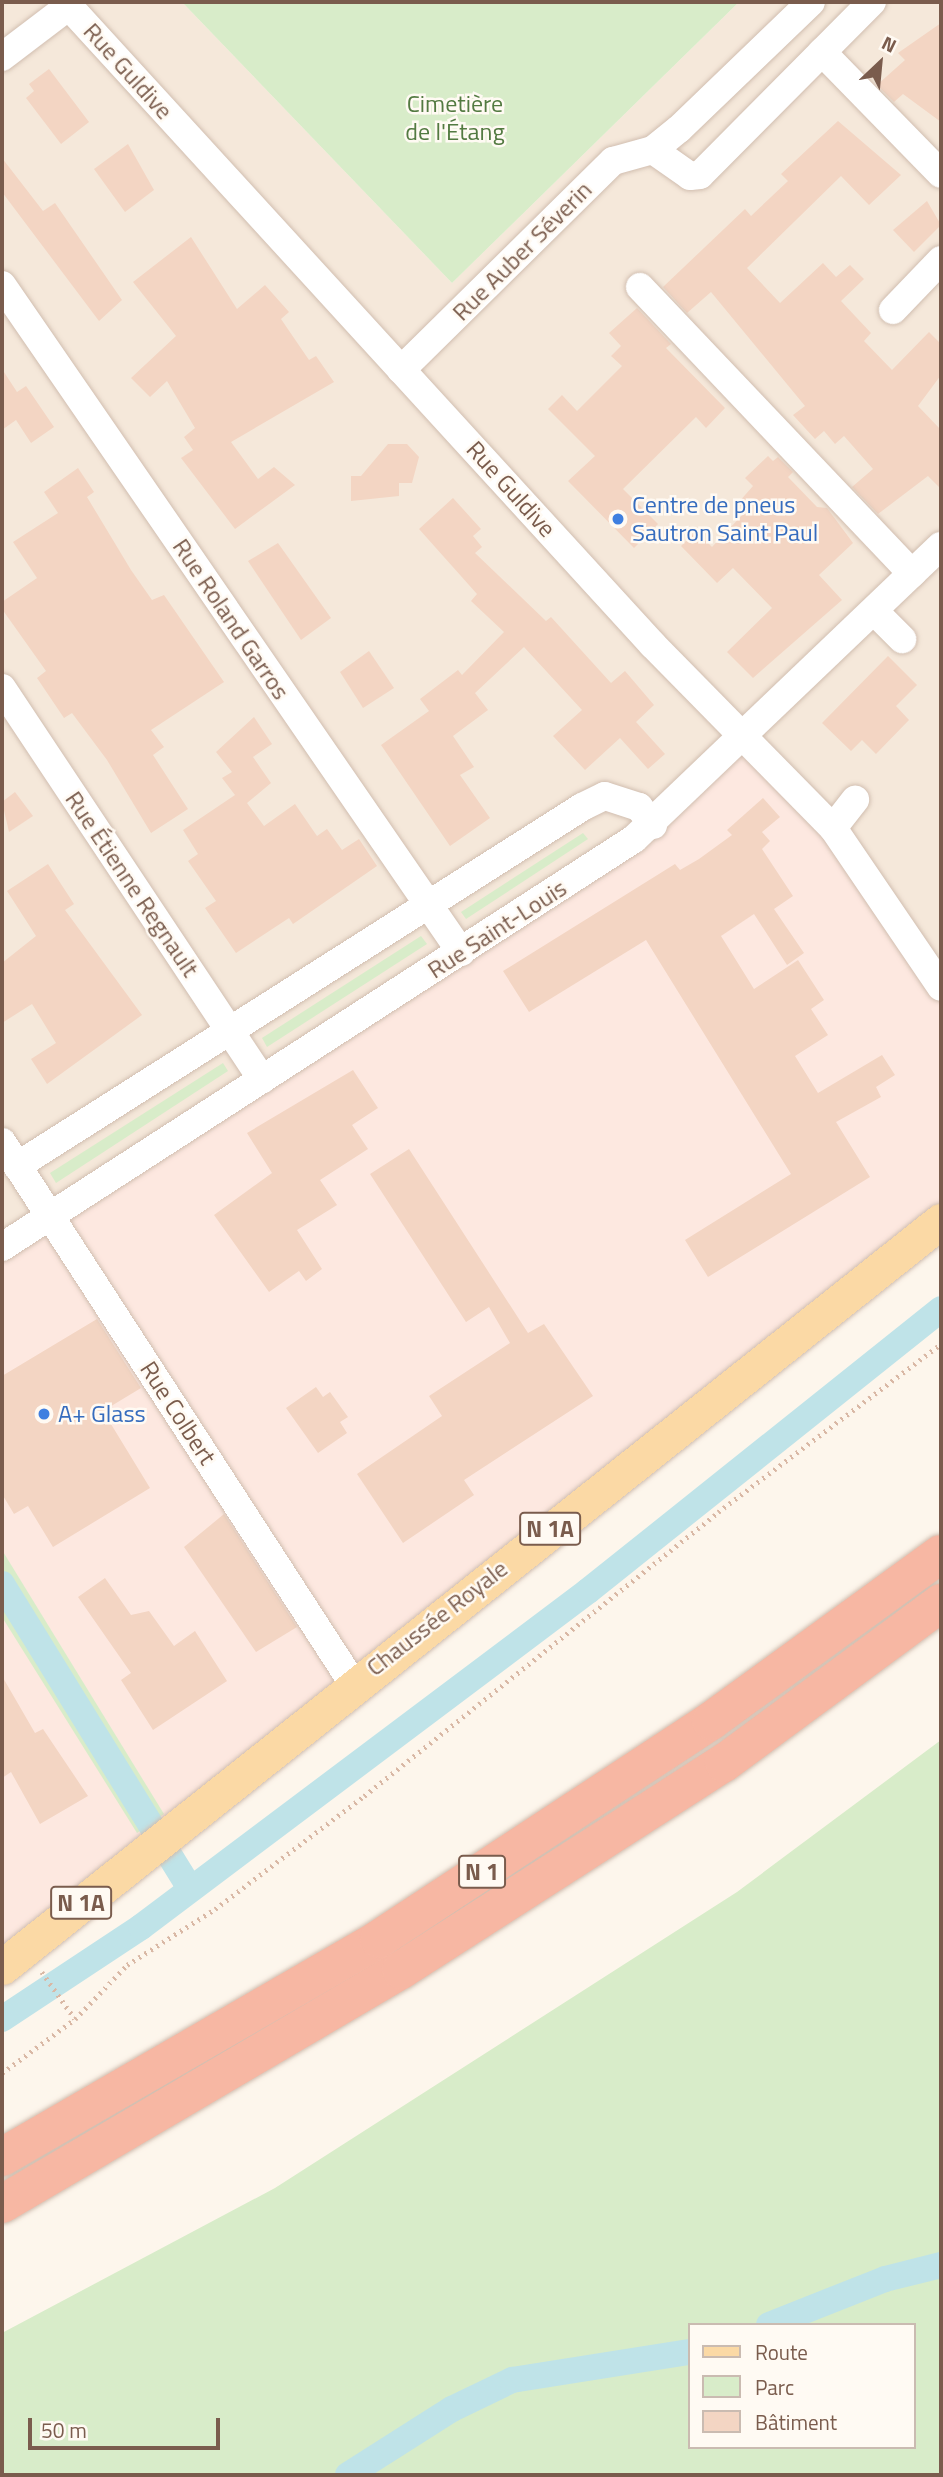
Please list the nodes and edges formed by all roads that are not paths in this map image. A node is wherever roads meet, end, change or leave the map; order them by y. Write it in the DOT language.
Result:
graph roads {
  1 [pos="811,2"];
  2 [pos="872,2"];
  3 [pos="67,4"];
  4 [pos="822,52"];
  5 [pos="2,57"];
  6 [pos="653,150"];
  7 [pos="941,174"];
  8 [pos="941,260"];
  9 [pos="2,285"];
  10 [pos="640,287"];
  11 [pos="893,310"];
  12 [pos="401,370"];
  13 [pos="941,546"];
  14 [pos="912,574"];
  15 [pos="874,611"];
  16 [pos="902,639"];
  17 [pos="2,688"];
  18 [pos="743,739"];
  19 [pos="855,800"];
  20 [pos="653,825"];
  21 [pos="833,828"];
  22 [pos="428,905"];
  23 [pos="461,952"];
  24 [pos="941,988"];
  25 [pos="230,1031"];
  26 [pos="262,1080"];
  27 [pos="2,1142"];
  28 [pos="18,1166"];
  29 [pos="51,1216"];
  30 [pos="941,1221"];
  31 [pos="2,1247"];
  32 [pos="941,1554"];
  33 [pos="941,1602"];
  34 [pos="354,1685"];
  35 [pos="2,1967"];
  36 [pos="2,2157"];
  37 [pos="2,2204"];
  1 -- 6 [label="street, Rue Auber Séverin"];
  2 -- 4 [label="street"];
  3 -- 5 [label="street"];
  3 -- 12 [label="street, Rue Guldive"];
  4 -- 6 [label="street"];
  4 -- 7 [label="street"];
  6 -- 12 [label="street, Rue Auber Séverin"];
  8 -- 11 [label="street"];
  9 -- 22 [label="street, Rue Roland Garros"];
  10 -- 14 [label="street"];
  12 -- 18 [label="street, Rue Guldive"];
  13 -- 14 [label="street, Rue Saint-Louis"];
  14 -- 15 [label="street, Rue Saint-Louis"];
  15 -- 16 [label="street"];
  15 -- 18 [label="street, Rue Saint-Louis"];
  17 -- 25 [label="street, Rue Étienne Regnault"];
  18 -- 20 [label="street, Rue Saint-Louis"];
  18 -- 21 [label="street, Rue Guldive"];
  19 -- 21 [label="street"];
  20 -- 22 [label="street"];
  20 -- 23 [label="street, Rue Saint-Louis"];
  21 -- 24 [label="street, Rue Guldive"];
  22 -- 23 [label="street, Rue Roland Garros"];
  22 -- 25 [label="street"];
  23 -- 26 [label="street, Rue Saint-Louis"];
  25 -- 26 [label="street, Rue Étienne Regnault"];
  25 -- 28 [label="street"];
  26 -- 29 [label="street, Rue Saint-Louis"];
  27 -- 28 [label="street, Rue Colbert"];
  28 -- 29 [label="street, Rue Colbert"];
  29 -- 31 [label="street, Rue Saint-Louis"];
  29 -- 34 [label="street, Rue Colbert"];
  30 -- 34 [label="main road, Chaussée Royale / N 1A"];
  32 -- 36 [label="highway, N 1"];
  33 -- 37 [label="highway, N 1"];
  34 -- 35 [label="main road, Chaussée Royale / N 1A"];
}
